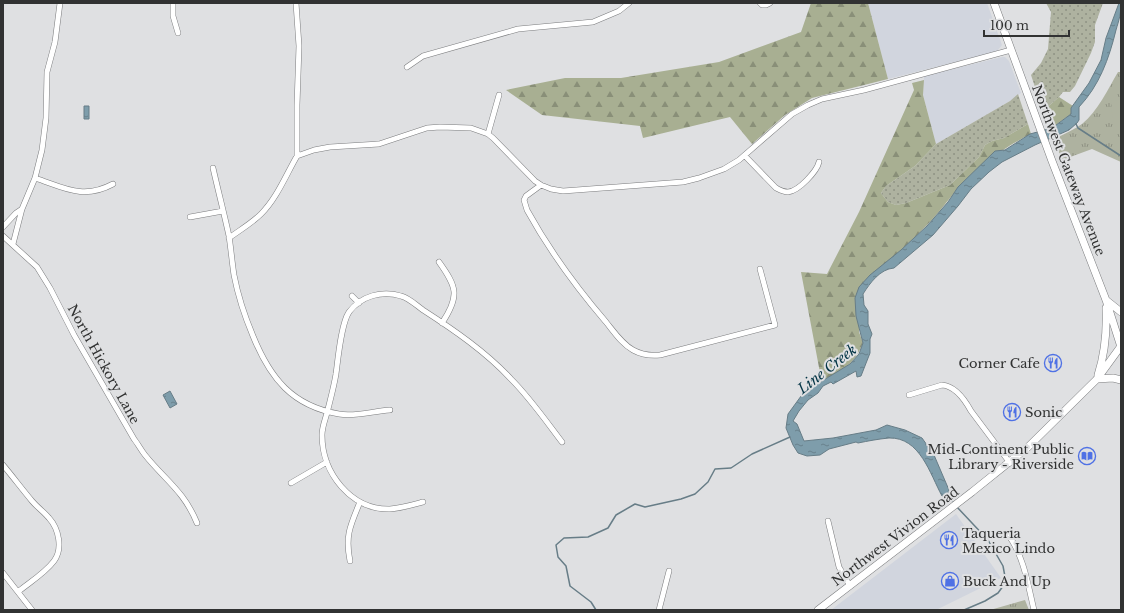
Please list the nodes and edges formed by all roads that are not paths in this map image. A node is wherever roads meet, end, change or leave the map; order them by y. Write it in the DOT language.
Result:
graph roads {
  1 [pos="60,3"];
  2 [pos="173,3"];
  3 [pos="296,3"];
  4 [pos="629,3"];
  5 [pos="760,3"];
  6 [pos="770,3"];
  7 [pos="994,3"];
  8 [pos="178,33"];
  9 [pos="1012,50"];
  10 [pos="407,68"];
  11 [pos="499,95"];
  12 [pos="488,134"];
  13 [pos="297,156"];
  14 [pos="745,156"];
  15 [pos="819,162"];
  16 [pos="213,168"];
  17 [pos="35,178"];
  18 [pos="113,184"];
  19 [pos="541,185"];
  20 [pos="22,209"];
  21 [pos="222,211"];
  22 [pos="190,217"];
  23 [pos="3,227"];
  24 [pos="3,236"];
  25 [pos="229,238"];
  26 [pos="13,244"];
  27 [pos="439,262"];
  28 [pos="760,269"];
  29 [pos="352,296"];
  30 [pos="1106,300"];
  31 [pos="358,303"];
  32 [pos="1121,312"];
  33 [pos="442,322"];
  34 [pos="1121,346"];
  35 [pos="1097,379"];
  36 [pos="1121,380"];
  37 [pos="910,395"];
  38 [pos="390,410"];
  39 [pos="327,411"];
  40 [pos="562,442"];
  41 [pos="327,462"];
  42 [pos="1010,463"];
  43 [pos="3,465"];
  44 [pos="291,483"];
  45 [pos="360,502"];
  46 [pos="423,502"];
  47 [pos="828,521"];
  48 [pos="197,523"];
  49 [pos="1009,536"];
  50 [pos="350,561"];
  51 [pos="669,571"];
  52 [pos="3,573"];
  53 [pos="850,586"];
  54 [pos="19,592"];
  55 [pos="32,610"];
  56 [pos="658,610"];
  57 [pos="818,610"];
  58 [pos="1034,610"];
  1 -- 17 [label="street"];
  2 -- 8 [label="street"];
  3 -- 13 [label="street"];
  4 -- 10 [label="street"];
  5 -- 6 [label="street"];
  7 -- 9 [label="main road, Northwest Gateway Avenue"];
  9 -- 14 [label="street"];
  9 -- 30 [label="main road, Northwest Gateway Avenue"];
  11 -- 12 [label="street"];
  12 -- 13 [label="street"];
  12 -- 19 [label="street"];
  13 -- 25 [label="street"];
  14 -- 15 [label="street"];
  14 -- 19 [label="street"];
  16 -- 21 [label="street"];
  17 -- 18 [label="street"];
  17 -- 20 [label="street"];
  19 -- 28 [label="street"];
  20 -- 23 [label="street"];
  20 -- 26 [label="street"];
  21 -- 22 [label="street"];
  21 -- 25 [label="street"];
  24 -- 26 [label="street, North Hickory Lane"];
  25 -- 39 [label="street"];
  26 -- 48 [label="street, North Hickory Lane"];
  27 -- 33 [label="street"];
  29 -- 31 [label="street"];
  30 -- 32 [label="main road"];
  30 -- 34 [label="main road, Northwest Gateway Avenue"];
  30 -- 35 [label="main road"];
  31 -- 33 [label="street"];
  31 -- 39 [label="street"];
  33 -- 40 [label="street"];
  34 -- 35 [label="main road, Northwest Vivion Road"];
  35 -- 36 [label="main road"];
  35 -- 42 [label="main road, Northwest Vivion Road"];
  37 -- 42 [label="street"];
  38 -- 39 [label="street"];
  39 -- 41 [label="street"];
  41 -- 44 [label="street"];
  41 -- 45 [label="street"];
  42 -- 53 [label="main road, Northwest Vivion Road"];
  43 -- 54 [label="street"];
  45 -- 46 [label="street"];
  45 -- 50 [label="street"];
  47 -- 53 [label="street"];
  49 -- 58 [label="street"];
  51 -- 56 [label="street"];
  52 -- 54 [label="street"];
  53 -- 57 [label="main road, Northwest Vivion Road"];
  54 -- 55 [label="street"];
}
